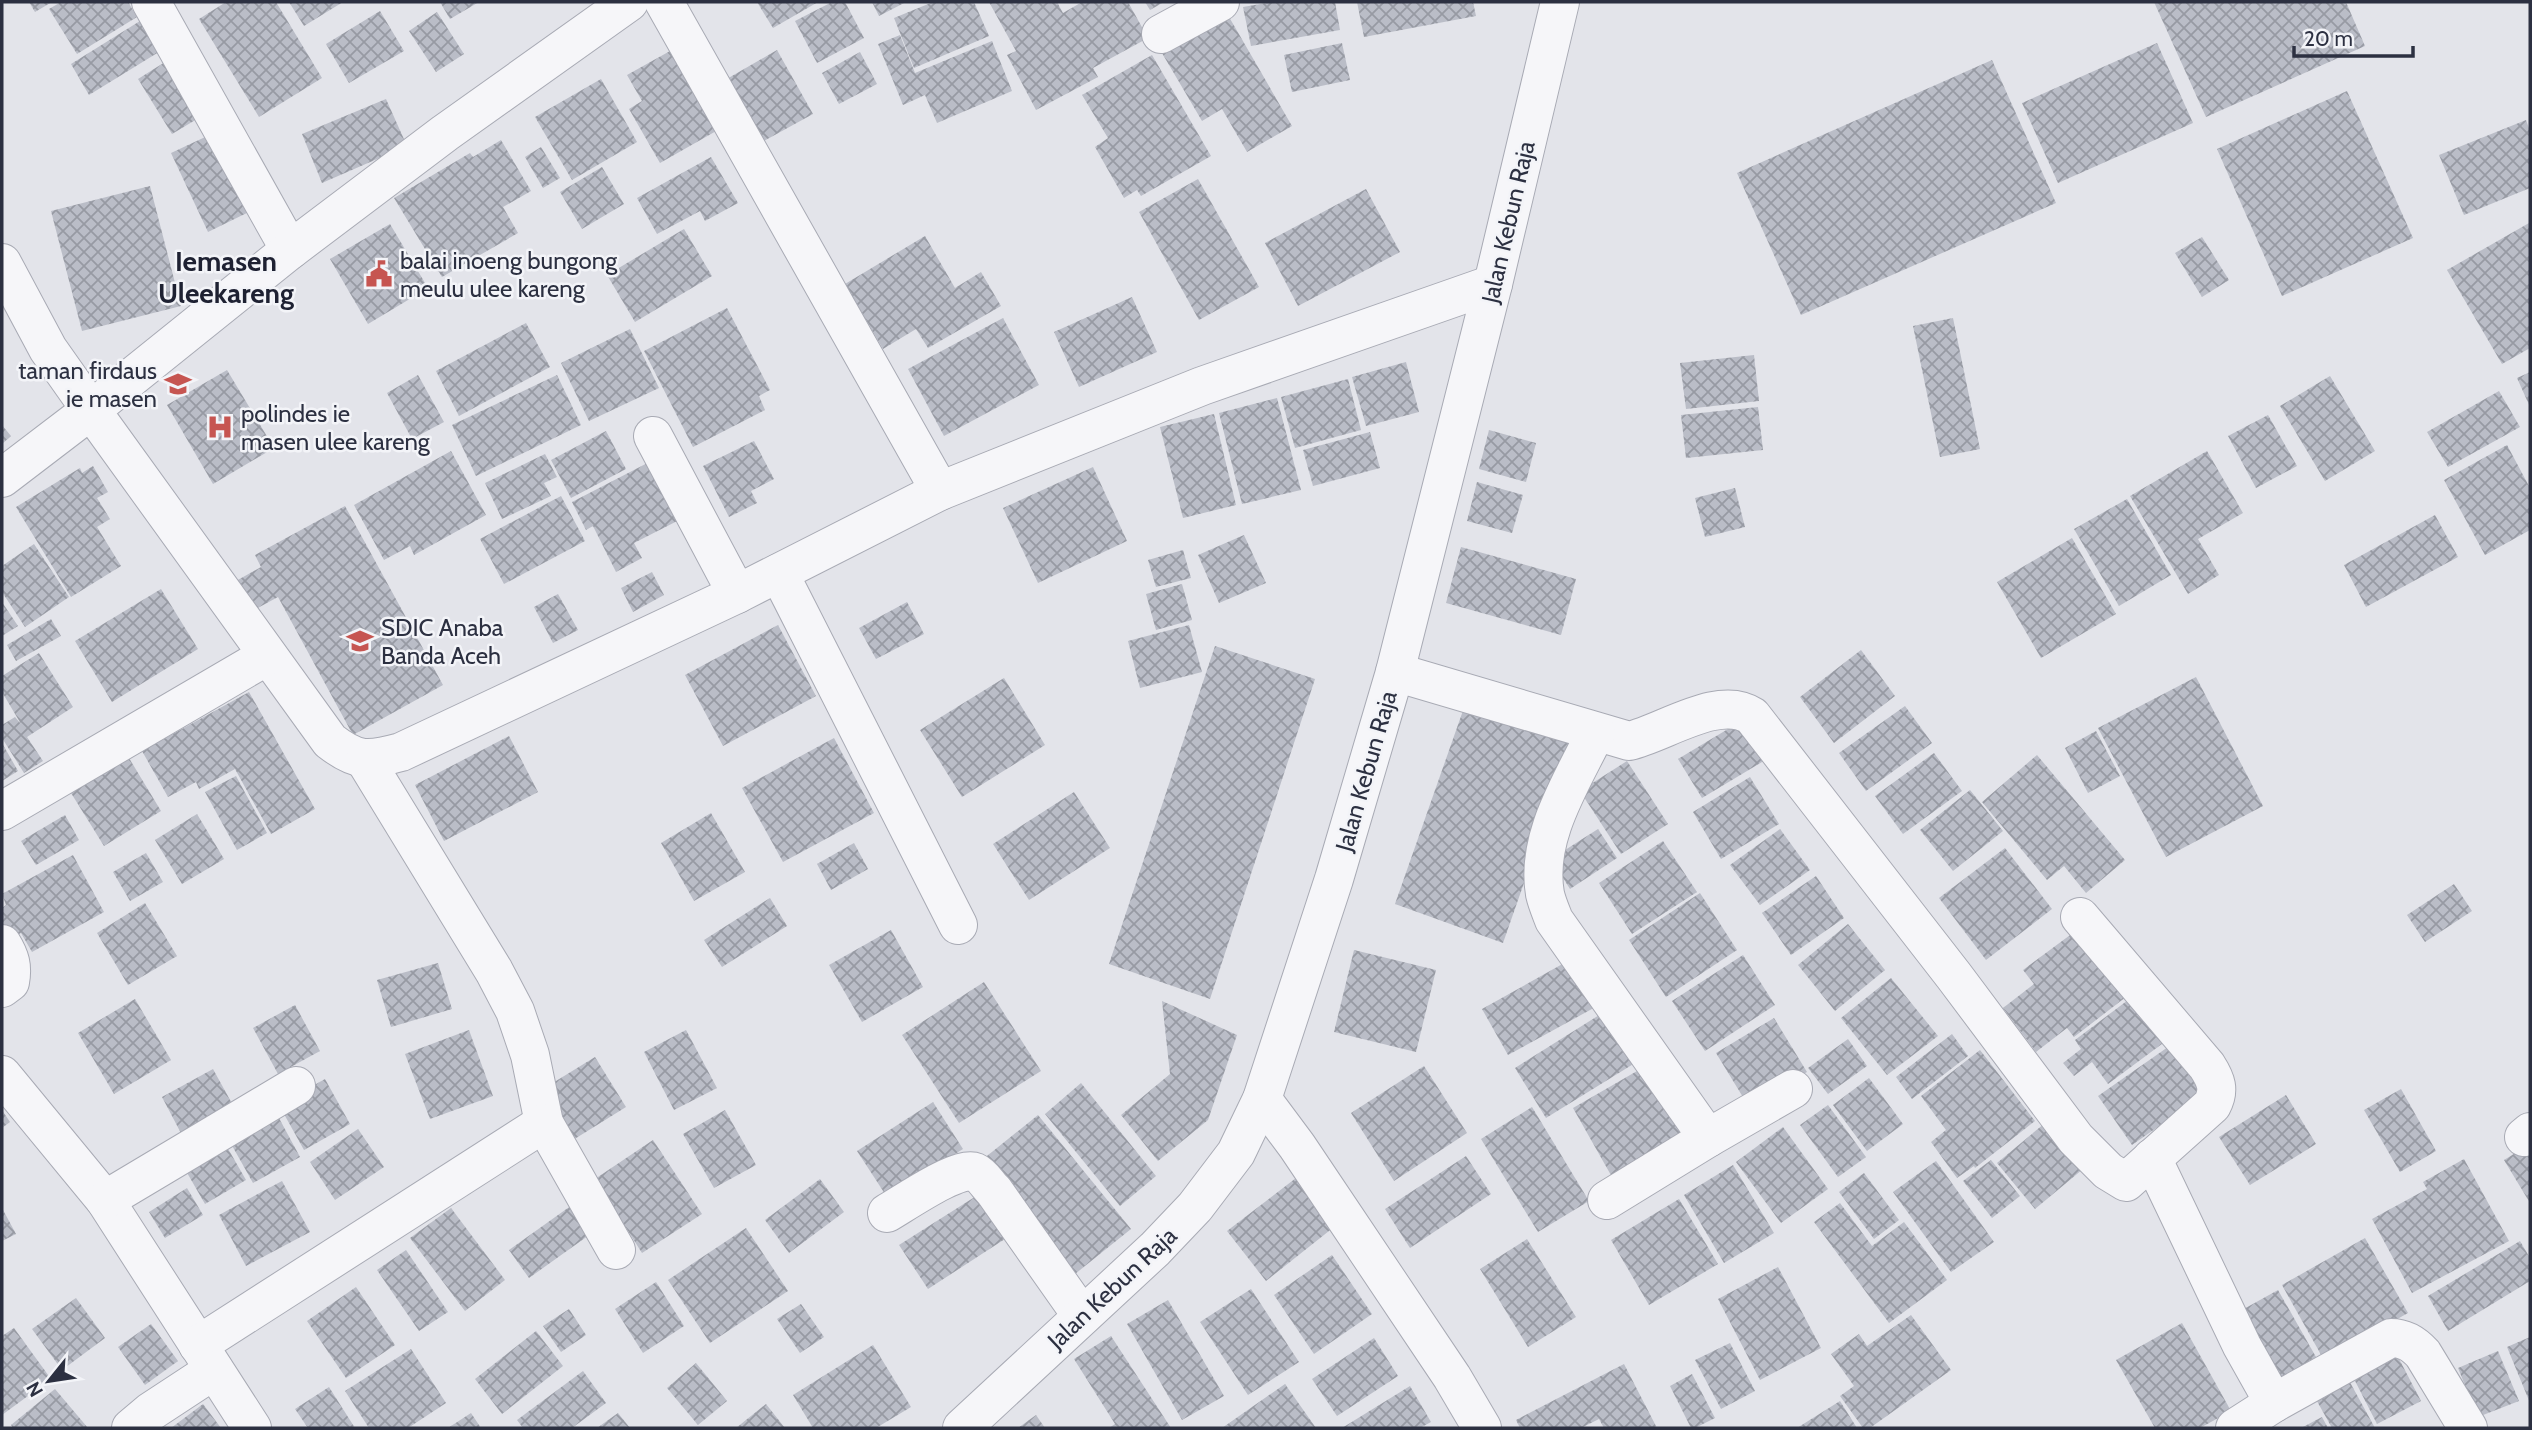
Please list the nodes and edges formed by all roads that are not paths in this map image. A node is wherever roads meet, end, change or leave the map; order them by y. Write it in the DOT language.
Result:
graph roads {
  1 [pos="151,2"];
  2 [pos="629,2"];
  3 [pos="664,2"];
  4 [pos="1220,2"];
  5 [pos="1560,2"];
  6 [pos="1161,34"];
  7 [pos="290,250"];
  8 [pos="2,263"];
  9 [pos="1493,284"];
  10 [pos="91,410"];
  11 [pos="653,436"];
  12 [pos="2,478"];
  13 [pos="940,491"];
  14 [pos="779,573"];
  15 [pos="737,594"];
  16 [pos="267,656"];
  17 [pos="1395,672"];
  18 [pos="1596,733"];
  19 [pos="365,760"];
  20 [pos="2,811"];
  21 [pos="2080,917"];
  22 [pos="958,925"];
  23 [pos="2,944"];
  24 [pos="2,988"];
  25 [pos="2,1075"];
  26 [pos="296,1086"];
  27 [pos="1793,1089"];
  28 [pos="1262,1099"];
  29 [pos="544,1123"];
  30 [pos="1708,1138"];
  31 [pos="2152,1158"];
  32 [pos="105,1199"];
  33 [pos="1607,1200"];
  34 [pos="887,1213"];
  35 [pos="616,1250"];
  36 [pos="1082,1316"];
  37 [pos="206,1358"];
  38 [pos="2274,1403"];
  39 [pos="131,1428"];
  40 [pos="252,1428"];
  41 [pos="962,1428"];
  42 [pos="1482,1428"];
  43 [pos="2235,1428"];
  44 [pos="2468,1428"];
  1 -- 7 [label="street"];
  2 -- 7 [label="street"];
  3 -- 13 [label="street"];
  4 -- 6 [label="street"];
  5 -- 9 [label="street, Jalan Kebun Raja"];
  7 -- 10 [label="street"];
  8 -- 10 [label="street"];
  9 -- 13 [label="street"];
  9 -- 17 [label="street, Jalan Kebun Raja"];
  10 -- 12 [label="street"];
  10 -- 16 [label="street"];
  11 -- 15 [label="street"];
  13 -- 14 [label="street"];
  14 -- 15 [label="street"];
  14 -- 22 [label="street"];
  15 -- 19 [label="street"];
  16 -- 19 [label="street"];
  16 -- 20 [label="street"];
  17 -- 18 [label="street"];
  17 -- 28 [label="street, Jalan Kebun Raja"];
  18 -- 30 [label="street"];
  18 -- 31 [label="street"];
  19 -- 29 [label="street"];
  21 -- 31 [label="street"];
  23 -- 24 [label="street"];
  25 -- 32 [label="street"];
  26 -- 32 [label="street"];
  27 -- 30 [label="street"];
  28 -- 36 [label="street, Jalan Kebun Raja"];
  28 -- 42 [label="street"];
  29 -- 35 [label="street"];
  29 -- 37 [label="street"];
  30 -- 33 [label="street"];
  31 -- 38 [label="street"];
  32 -- 37 [label="street"];
  34 -- 36 [label="street"];
  36 -- 41 [label="street, Jalan Kebun Raja"];
  37 -- 39 [label="street"];
  37 -- 40 [label="street"];
  38 -- 43 [label="street"];
  38 -- 44 [label="street"];
}
